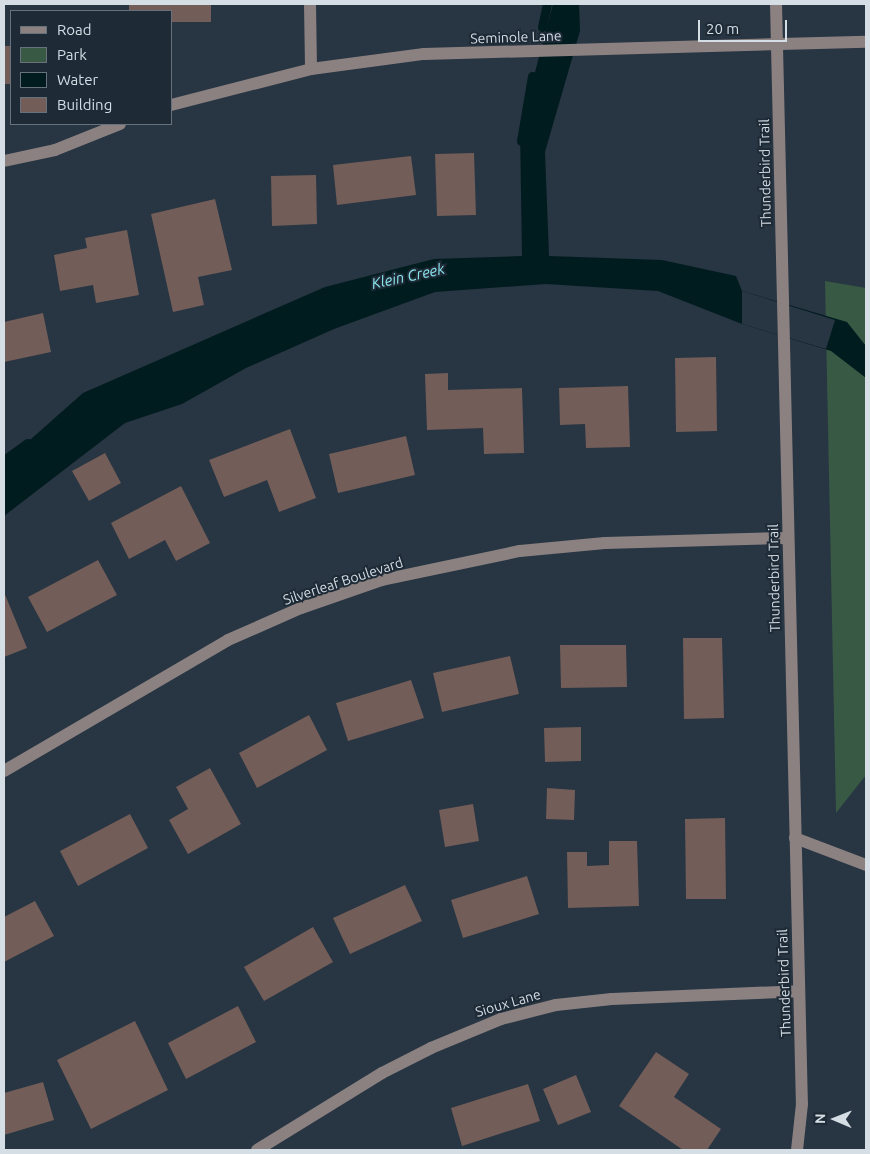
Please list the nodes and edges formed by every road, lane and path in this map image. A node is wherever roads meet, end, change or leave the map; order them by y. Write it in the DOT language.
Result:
graph roads {
  1 [pos="310,4"];
  2 [pos="776,4"];
  3 [pos="866,42"];
  4 [pos="777,44"];
  5 [pos="311,69"];
  6 [pos="172,105"];
  7 [pos="118,125"];
  8 [pos="4,161"];
  9 [pos="788,538"];
  10 [pos="4,771"];
  11 [pos="795,838"];
  12 [pos="866,865"];
  13 [pos="799,991"];
  14 [pos="257,1150"];
  15 [pos="796,1150"];
  1 -- 5 [label="street"];
  2 -- 4 [label="street, Thunderbird Trail"];
  3 -- 4 [label="street, Seminole Lane"];
  4 -- 5 [label="street, Seminole Lane"];
  4 -- 9 [label="street, Thunderbird Trail"];
  5 -- 6 [label="street, Seminole Lane"];
  7 -- 8 [label="street"];
  9 -- 10 [label="street, Silverleaf Boulevard"];
  9 -- 11 [label="street, Thunderbird Trail"];
  11 -- 12 [label="street"];
  11 -- 13 [label="street, Thunderbird Trail"];
  13 -- 14 [label="street, Sioux Lane"];
  13 -- 15 [label="street, Thunderbird Trail"];
}
